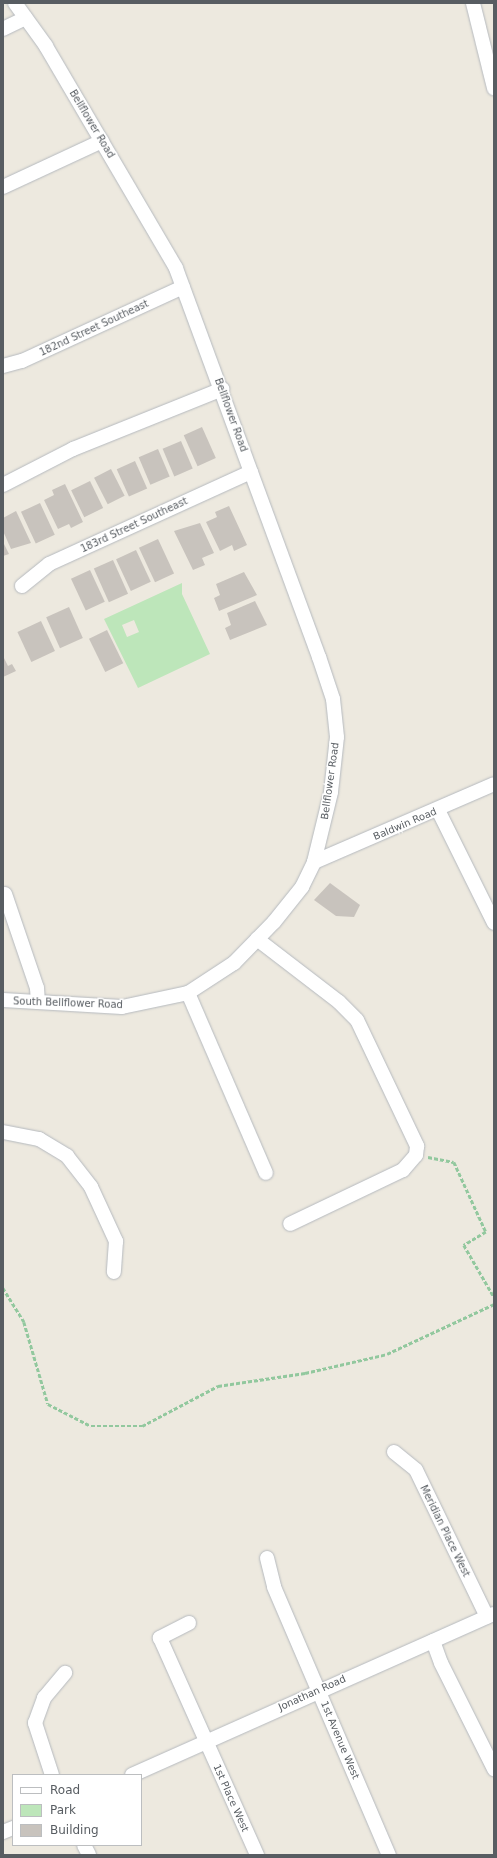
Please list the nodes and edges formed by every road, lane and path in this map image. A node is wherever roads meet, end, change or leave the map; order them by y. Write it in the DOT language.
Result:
graph roads {
  1 [pos="15,3"];
  2 [pos="473,3"];
  3 [pos="26,18"];
  4 [pos="3,29"];
  5 [pos="494,88"];
  6 [pos="102,141"];
  7 [pos="3,187"];
  8 [pos="183,286"];
  9 [pos="3,366"];
  10 [pos="222,389"];
  11 [pos="251,472"];
  12 [pos="3,485"];
  13 [pos="22,586"];
  14 [pos="494,784"];
  15 [pos="438,810"];
  16 [pos="314,862"];
  17 [pos="5,894"];
  18 [pos="494,923"];
  19 [pos="257,939"];
  20 [pos="188,993"];
  21 [pos="3,1000"];
  22 [pos="38,1002"];
  23 [pos="3,1132"];
  24 [pos="416,1155"];
  25 [pos="266,1173"];
  26 [pos="290,1224"];
  27 [pos="114,1272"];
  28 [pos="3,1288"];
  29 [pos="494,1297"];
  30 [pos="494,1304"];
  31 [pos="394,1452"];
  32 [pos="267,1558"];
  33 [pos="490,1616"];
  34 [pos="190,1623"];
  35 [pos="433,1641"];
  36 [pos="65,1673"];
  37 [pos="319,1690"];
  38 [pos="206,1741"];
  39 [pos="494,1769"];
  40 [pos="52,1774"];
  41 [pos="134,1774"];
  42 [pos="84,1846"];
  43 [pos="89,1855"];
  44 [pos="257,1855"];
  45 [pos="389,1855"];
  1 -- 3 [label="street, Bellflower Road"];
  2 -- 5 [label="street"];
  3 -- 4 [label="street"];
  3 -- 6 [label="street, Bellflower Road"];
  6 -- 7 [label="street"];
  6 -- 8 [label="street, Bellflower Road"];
  8 -- 9 [label="street, 182nd Street Southeast"];
  8 -- 10 [label="street, Bellflower Road"];
  10 -- 11 [label="street, Bellflower Road"];
  10 -- 12 [label="street"];
  11 -- 13 [label="street, 183rd Street Southeast"];
  11 -- 16 [label="street, Bellflower Road"];
  14 -- 15 [label="street, Baldwin Road"];
  15 -- 16 [label="street, Baldwin Road"];
  15 -- 18 [label="street"];
  16 -- 19 [label="street, South Bellflower Road"];
  17 -- 22 [label="street"];
  19 -- 20 [label="street, South Bellflower Road"];
  19 -- 24 [label="street"];
  20 -- 22 [label="street, South Bellflower Road"];
  20 -- 25 [label="street"];
  21 -- 22 [label="street, South Bellflower Road"];
  23 -- 27 [label="street"];
  24 -- 26 [label="street"];
  24 -- 29 [label="path"];
  28 -- 30 [label="path"];
  31 -- 33 [label="street, Meridian Place West"];
  32 -- 37 [label="street, 1st Avenue West"];
  33 -- 35 [label="street, Jonathan Road"];
  34 -- 38 [label="street, 1st Place West"];
  35 -- 37 [label="street, Jonathan Road"];
  35 -- 39 [label="street"];
  36 -- 40 [label="street"];
  37 -- 38 [label="street, Jonathan Road"];
  37 -- 45 [label="street, 1st Avenue West"];
  38 -- 41 [label="street, Jonathan Road"];
  38 -- 44 [label="street, 1st Place West"];
  42 -- 43 [label="street"];
}
